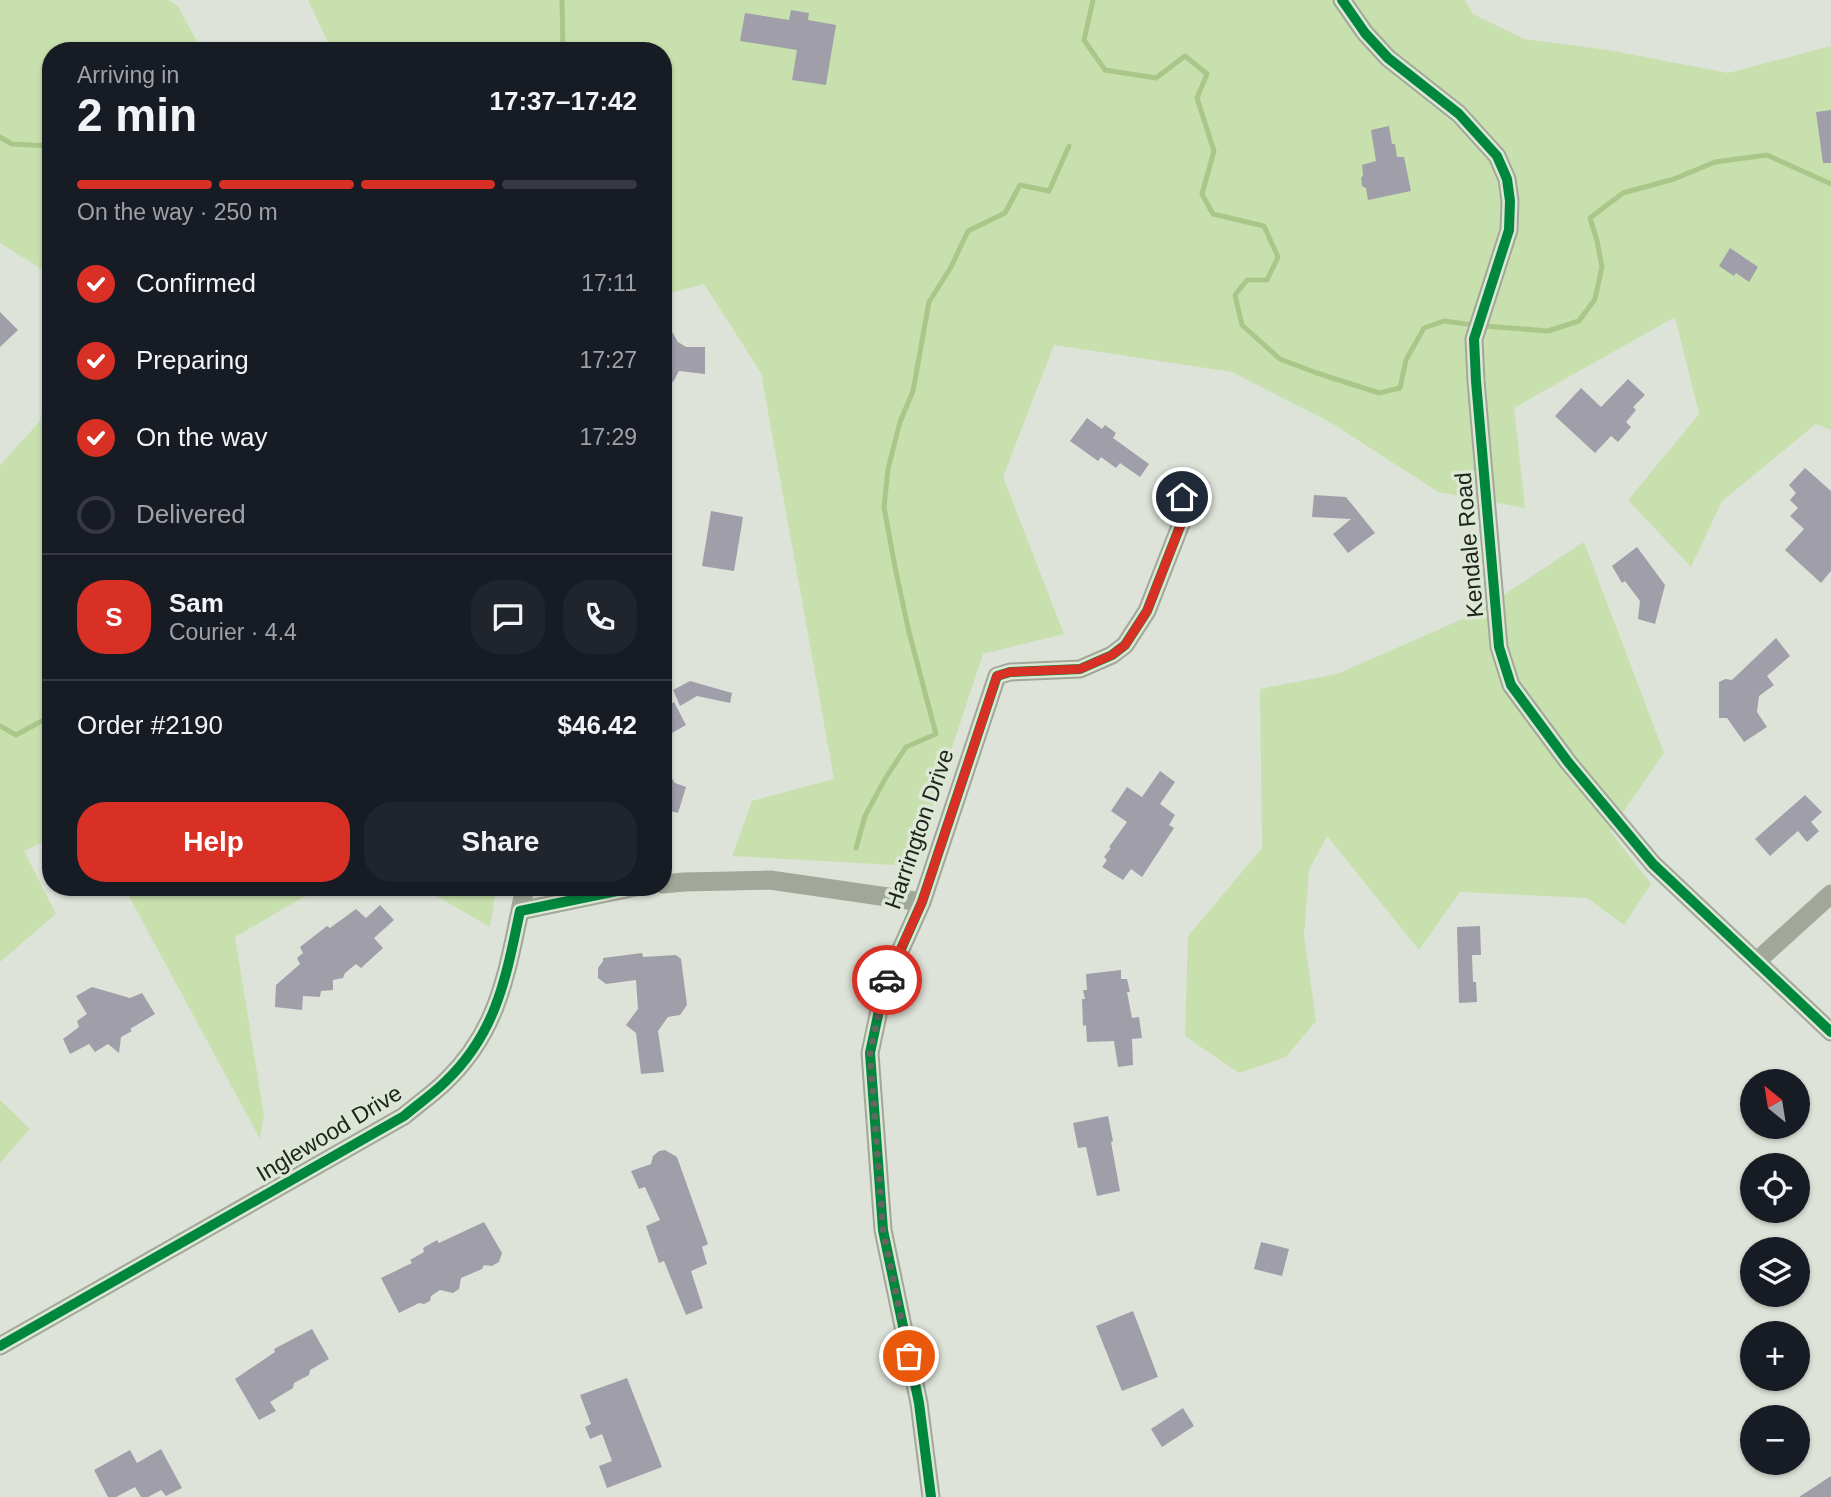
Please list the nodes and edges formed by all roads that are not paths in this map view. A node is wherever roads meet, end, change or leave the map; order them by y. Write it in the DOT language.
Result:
graph roads {
  1 [pos="1342,0"];
  2 [pos="1182,497"];
  3 [pos="672,883"];
  4 [pos="1831,894"];
  5 [pos="524,896"];
  6 [pos="592,896"];
  7 [pos="922,902"];
  8 [pos="520,911"];
  9 [pos="1757,961"];
  10 [pos="1831,1032"];
  11 [pos="0,1346"];
  12 [pos="932,1497"];
  1 -- 9 [label="street, Kendale Road"];
  2 -- 7 [label="street, Harrington Drive"];
  3 -- 7 [label="street"];
  4 -- 9 [label="street"];
  5 -- 8 [label="street, Inglewood Drive"];
  6 -- 8 [label="street"];
  7 -- 12 [label="street, Harrington Drive"];
  8 -- 11 [label="street, Inglewood Drive"];
  9 -- 10 [label="street, Kendale Road"];
}
